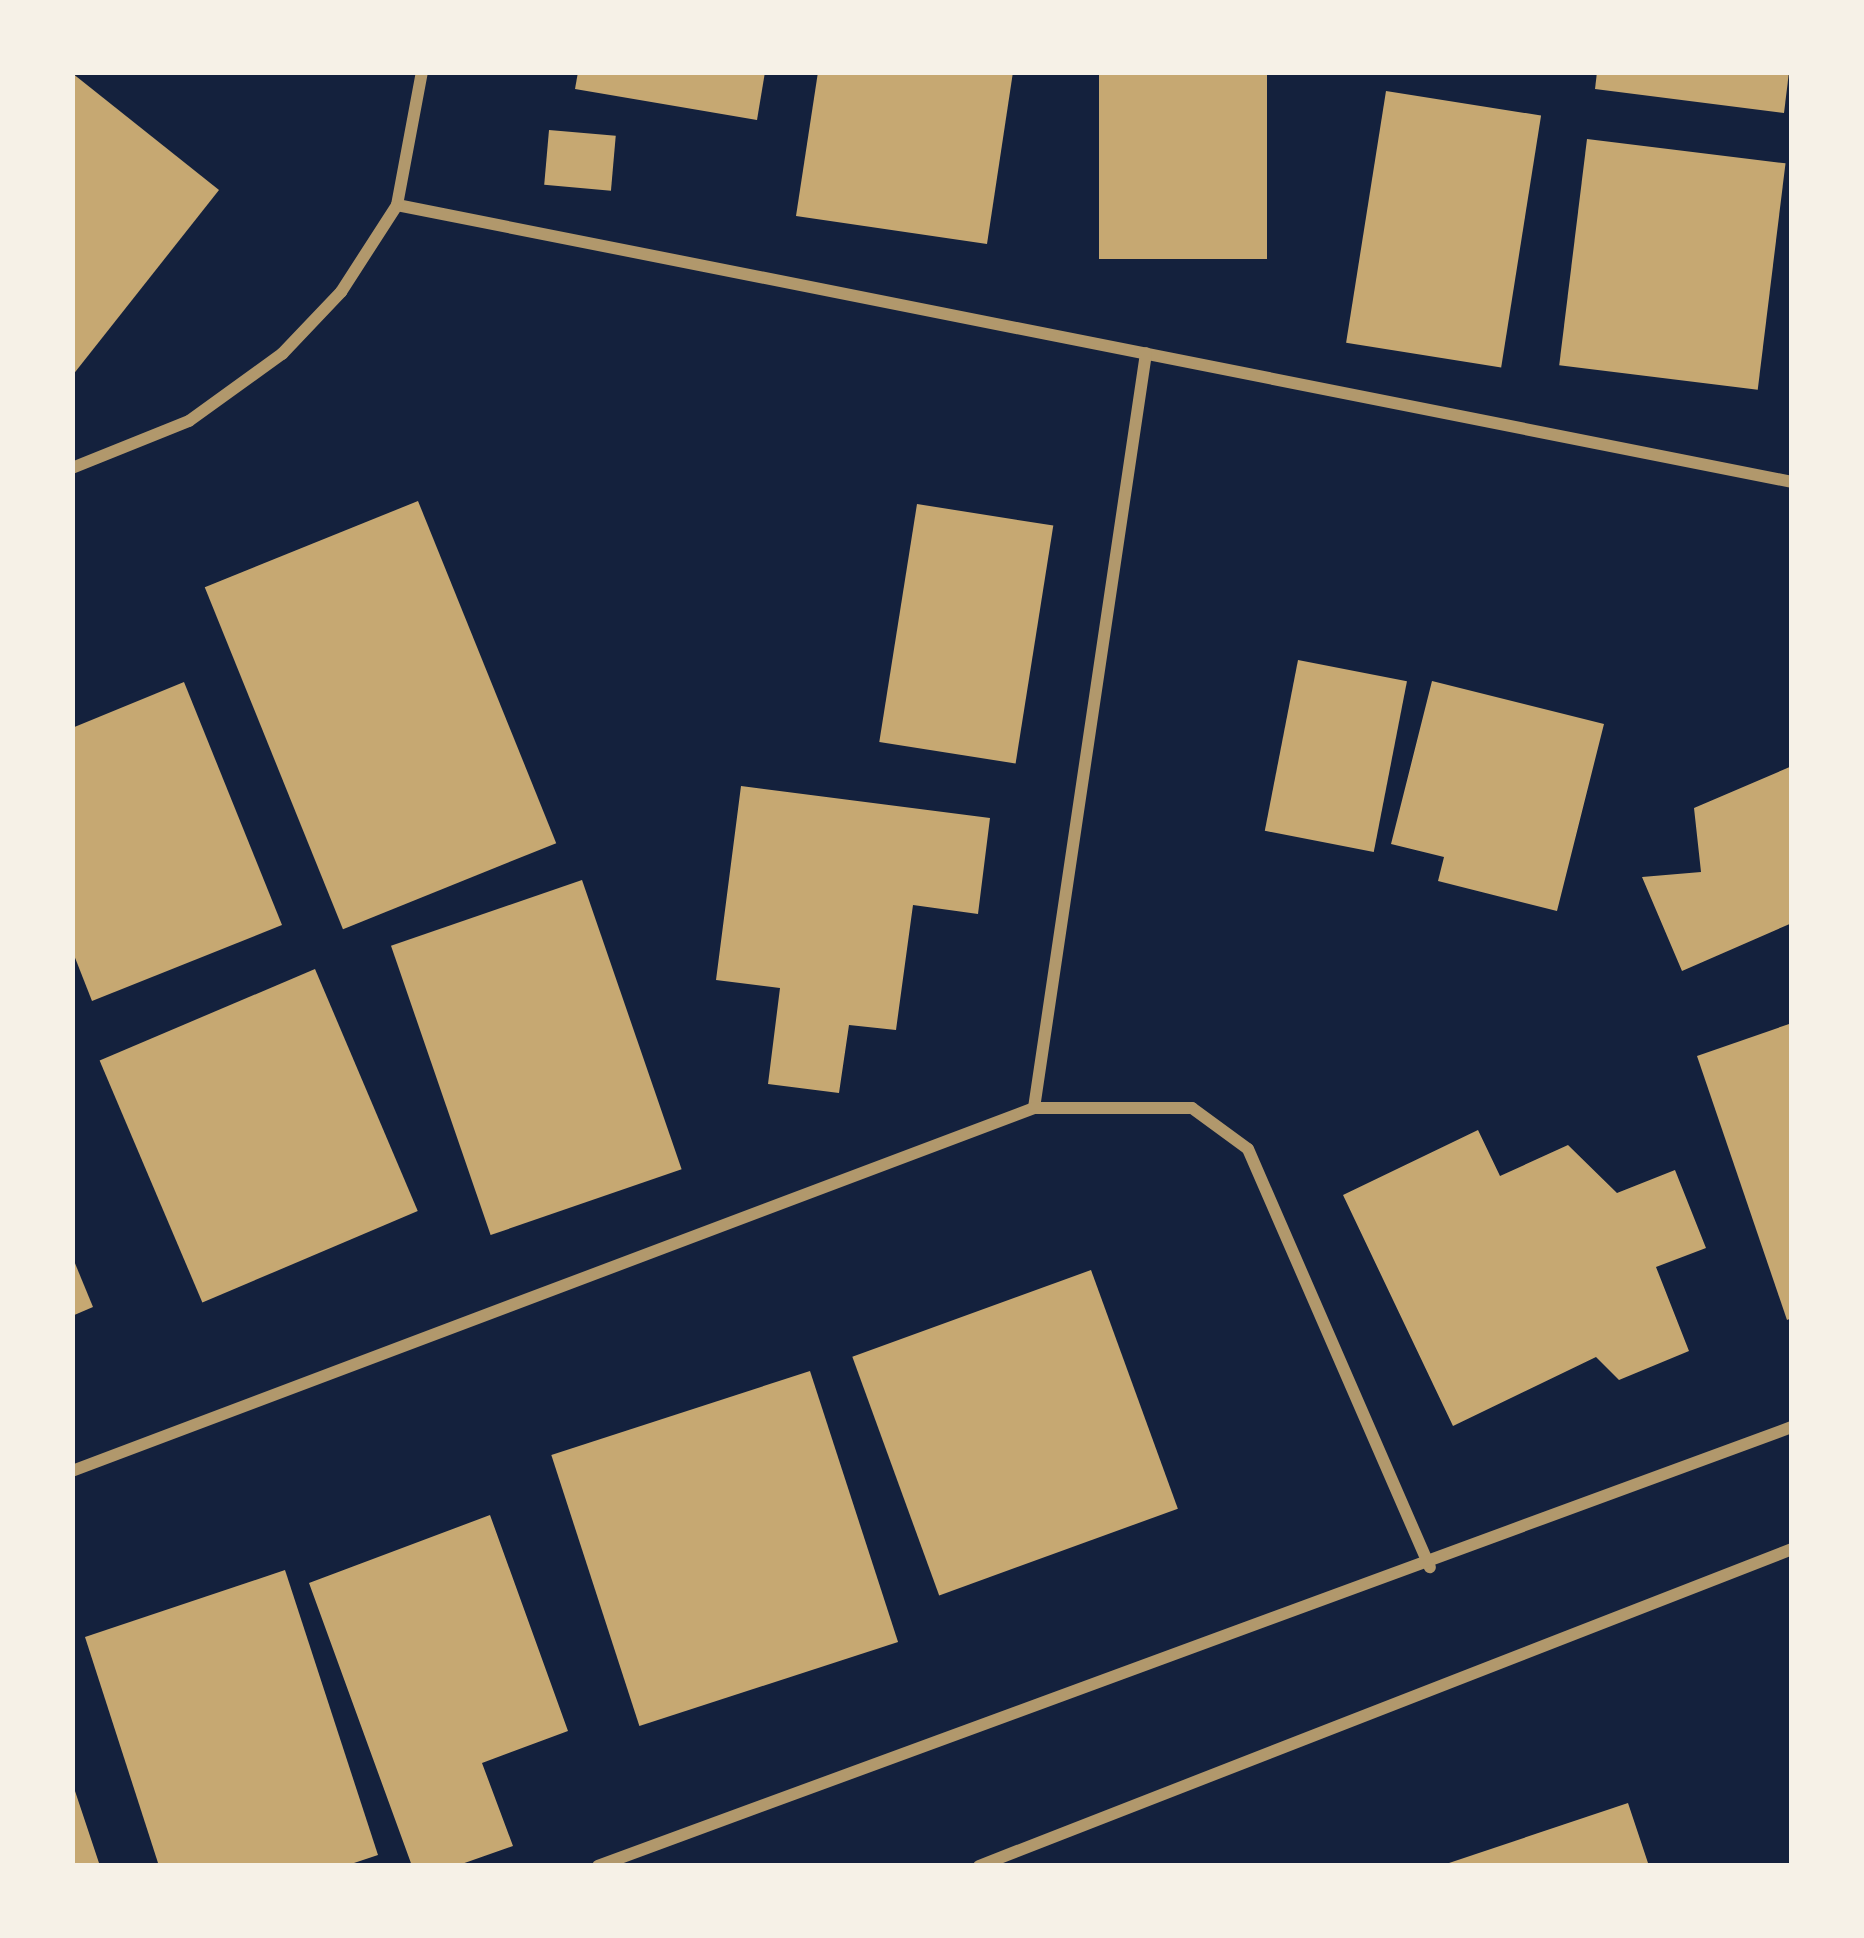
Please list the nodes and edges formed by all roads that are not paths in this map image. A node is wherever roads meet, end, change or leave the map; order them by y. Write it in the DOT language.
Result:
graph roads {
  1 [pos="416,75"];
  2 [pos="397,205"];
  3 [pos="1146,353"];
  4 [pos="72,468"];
  5 [pos="1792,482"];
  6 [pos="1034,1108"];
  7 [pos="1792,1427"];
  8 [pos="72,1471"];
  9 [pos="1792,1550"];
  10 [pos="1430,1567"];
  11 [pos="598,1866"];
  12 [pos="979,1866"];
  1 -- 2 [label="street"];
  2 -- 3 [label="street"];
  2 -- 4 [label="street"];
  3 -- 5 [label="street"];
  3 -- 6 [label="street"];
  6 -- 8 [label="street"];
  6 -- 10 [label="street"];
  7 -- 10 [label="street"];
  9 -- 12 [label="street"];
  10 -- 11 [label="street"];
}
